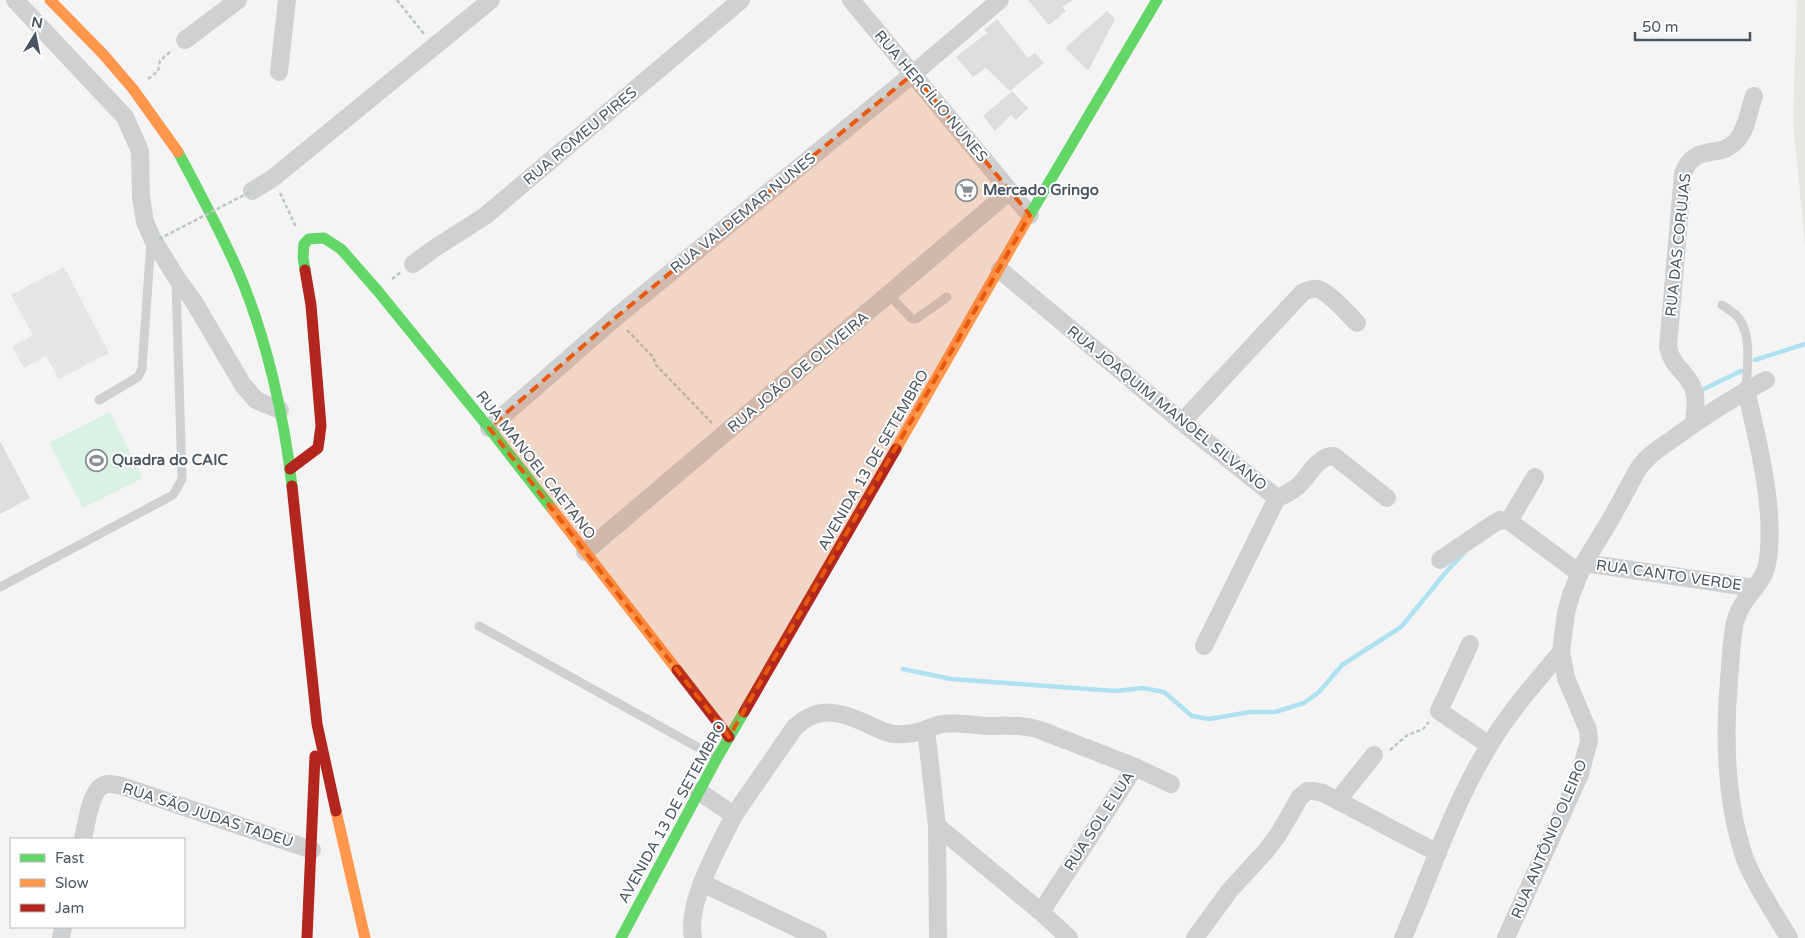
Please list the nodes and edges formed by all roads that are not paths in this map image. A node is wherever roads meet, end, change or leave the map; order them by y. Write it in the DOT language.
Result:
graph roads {
  1 [pos="15,0"];
  2 [pos="238,0"];
  3 [pos="287,0"];
  4 [pos="491,0"];
  5 [pos="741,0"];
  6 [pos="851,0"];
  7 [pos="1000,0"];
  8 [pos="1157,0"];
  9 [pos="53,1"];
  10 [pos="185,40"];
  11 [pos="279,72"];
  12 [pos="913,74"];
  13 [pos="1754,96"];
  14 [pos="252,191"];
  15 [pos="1010,191"];
  16 [pos="1030,215"];
  17 [pos="155,239"];
  18 [pos="413,264"];
  19 [pos="1000,270"];
  20 [pos="176,277"];
  21 [pos="889,295"];
  22 [pos="947,297"];
  23 [pos="1722,305"];
  24 [pos="1357,323"];
  25 [pos="1766,380"];
  26 [pos="1746,390"];
  27 [pos="99,400"];
  28 [pos="280,410"];
  29 [pos="1182,422"];
  30 [pos="1694,423"];
  31 [pos="489,428"];
  32 [pos="290,469"];
  33 [pos="1535,477"];
  34 [pos="1278,498"];
  35 [pos="1387,498"];
  36 [pos="1510,521"];
  37 [pos="585,552"];
  38 [pos="1440,560"];
  39 [pos="1582,568"];
  40 [pos="0,587"];
  41 [pos="1755,588"];
  42 [pos="479,626"];
  43 [pos="1470,644"];
  44 [pos="1204,646"];
  45 [pos="1561,652"];
  46 [pos="317,724"];
  47 [pos="926,729"];
  48 [pos="729,737"];
  49 [pos="1489,745"];
  50 [pos="1374,756"];
  51 [pos="717,758"];
  52 [pos="1135,767"];
  53 [pos="1171,784"];
  54 [pos="698,791"];
  55 [pos="1338,800"];
  56 [pos="734,815"];
  57 [pos="937,826"];
  58 [pos="83,838"];
  59 [pos="312,850"];
  60 [pos="1438,853"];
  61 [pos="702,883"];
  62 [pos="1040,912"];
  63 [pos="307,938"];
  64 [pos="364,938"];
  65 [pos="621,938"];
  66 [pos="693,938"];
  67 [pos="818,938"];
  68 [pos="938,938"];
  69 [pos="1069,938"];
  70 [pos="1195,938"];
  71 [pos="1403,938"];
  72 [pos="1506,938"];
  73 [pos="1789,938"];
  1 -- 17 [label="street"];
  2 -- 10 [label="street"];
  3 -- 11 [label="street"];
  4 -- 14 [label="street"];
  5 -- 18 [label="street, RUA ROMEU PIRES"];
  6 -- 12 [label="street, RUA HERCÍLIO NUNES"];
  7 -- 12 [label="street, RUA VALDEMAR NUNES"];
  8 -- 16 [label="main road, AVENIDA 13 DE SETEMBRO"];
  9 -- 28 [label="main road"];
  12 -- 15 [label="street, RUA HERCÍLIO NUNES"];
  12 -- 31 [label="street, RUA VALDEMAR NUNES"];
  13 -- 30 [label="street, RUA DAS CORUJAS"];
  15 -- 16 [label="street, RUA HERCÍLIO NUNES"];
  15 -- 21 [label="street, RUA JOÃO DE OLIVEIRA"];
  16 -- 19 [label="main road, AVENIDA 13 DE SETEMBRO"];
  17 -- 20 [label="street"];
  17 -- 27 [label="lane"];
  19 -- 29 [label="street, RUA JOAQUIM MANOEL SILVANO"];
  19 -- 48 [label="main road, AVENIDA 13 DE SETEMBRO"];
  20 -- 28 [label="street"];
  20 -- 40 [label="lane"];
  21 -- 22 [label="lane"];
  21 -- 37 [label="street, RUA JOÃO DE OLIVEIRA"];
  23 -- 26 [label="lane"];
  24 -- 29 [label="street"];
  25 -- 26 [label="street, RUA ANTÔNIO OLEIRO"];
  26 -- 30 [label="street, RUA ANTÔNIO OLEIRO"];
  26 -- 41 [label="street"];
  28 -- 32 [label="main road"];
  29 -- 34 [label="street, RUA JOAQUIM MANOEL SILVANO"];
  30 -- 39 [label="street, RUA ANTÔNIO OLEIRO"];
  31 -- 32 [label="main road, RUA MANOEL CAETANO"];
  31 -- 37 [label="main road, RUA MANOEL CAETANO"];
  32 -- 46 [label="main road"];
  33 -- 36 [label="street"];
  34 -- 35 [label="street"];
  34 -- 44 [label="street, RUA JOAQUIM MANOEL SILVANO"];
  36 -- 38 [label="street"];
  36 -- 39 [label="street"];
  37 -- 48 [label="main road, RUA MANOEL CAETANO"];
  39 -- 41 [label="street, RUA CANTO VERDE"];
  39 -- 45 [label="street, RUA ANTÔNIO OLEIRO"];
  41 -- 73 [label="street"];
  42 -- 51 [label="lane"];
  43 -- 49 [label="street"];
  45 -- 49 [label="street"];
  45 -- 72 [label="street, RUA ANTÔNIO OLEIRO"];
  46 -- 59 [label="main road"];
  46 -- 64 [label="main road"];
  47 -- 52 [label="street, RUA SOL E LUA"];
  47 -- 56 [label="street, RUA SOL E LUA"];
  47 -- 57 [label="street"];
  48 -- 51 [label="main road, AVENIDA 13 DE SETEMBRO"];
  49 -- 60 [label="street"];
  50 -- 55 [label="street"];
  51 -- 54 [label="main road, AVENIDA 13 DE SETEMBRO"];
  52 -- 53 [label="street"];
  52 -- 62 [label="street, RUA SOL E LUA"];
  54 -- 56 [label="street"];
  54 -- 65 [label="main road, AVENIDA 13 DE SETEMBRO"];
  55 -- 60 [label="street"];
  55 -- 70 [label="street"];
  56 -- 61 [label="street, RUA SOL E LUA"];
  57 -- 62 [label="street"];
  57 -- 68 [label="street"];
  58 -- 59 [label="street, RUA SÃO JUDAS TADEU"];
  59 -- 63 [label="main road"];
  60 -- 71 [label="street"];
  61 -- 66 [label="street, RUA SOL E LUA"];
  61 -- 67 [label="street"];
  62 -- 69 [label="street"];
}
